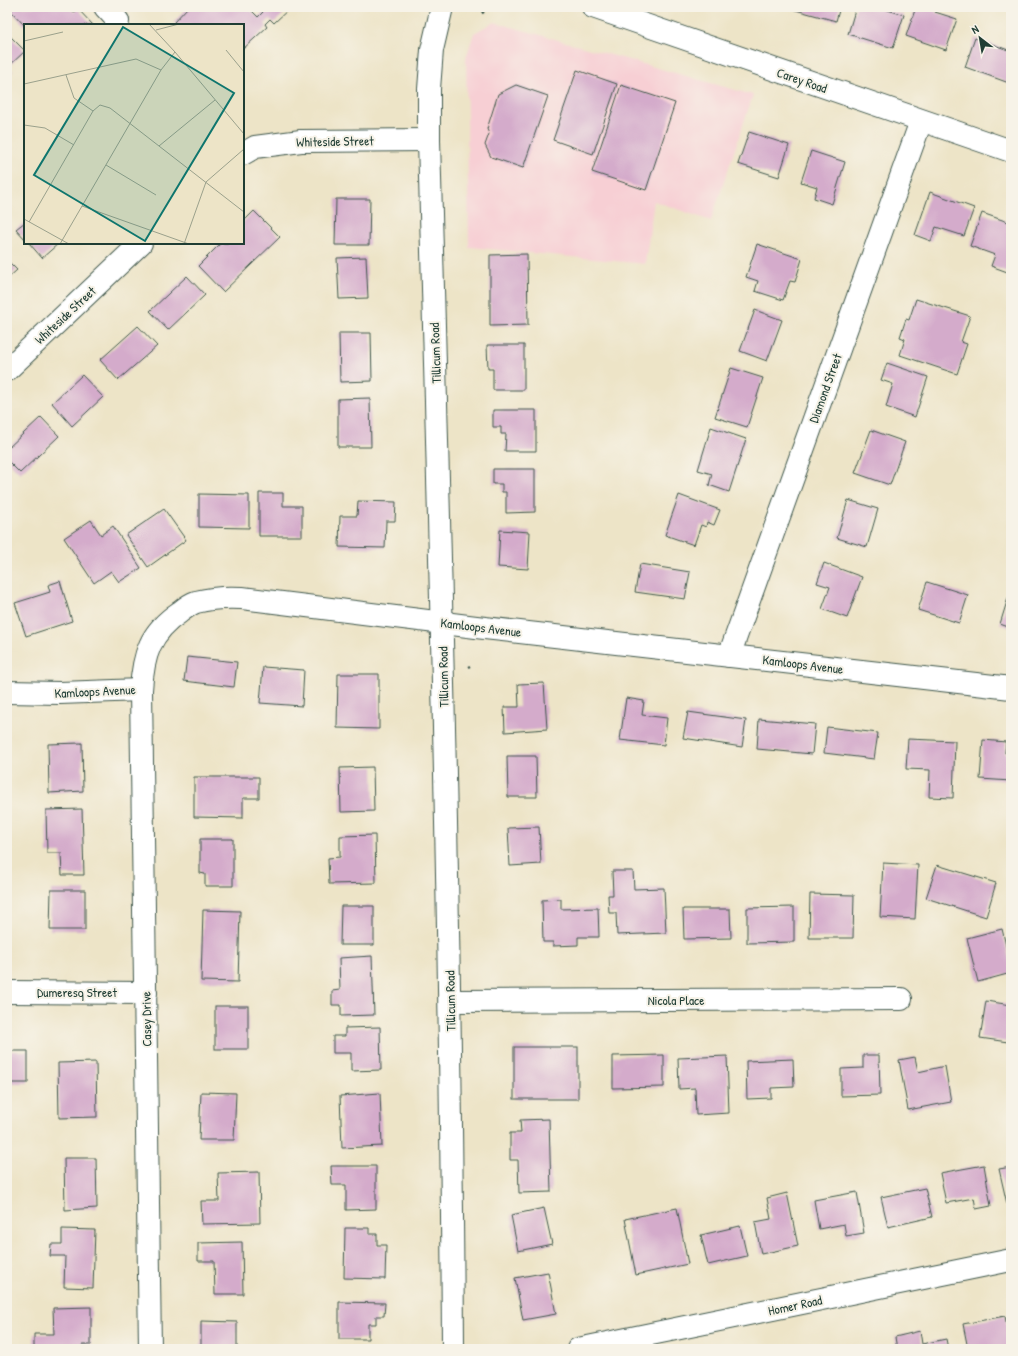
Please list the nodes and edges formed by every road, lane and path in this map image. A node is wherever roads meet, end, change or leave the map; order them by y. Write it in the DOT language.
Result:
graph roads {
  1 [pos="442,7"];
  2 [pos="593,7"];
  3 [pos="482,11"];
  4 [pos="484,14"];
  5 [pos="920,121"];
  6 [pos="429,140"];
  7 [pos="1011,152"];
  8 [pos="244,153"];
  9 [pos="140,244"];
  10 [pos="7,370"];
  11 [pos="442,622"];
  12 [pos="729,656"];
  13 [pos="1011,688"];
  14 [pos="141,690"];
  15 [pos="7,692"];
  16 [pos="7,992"];
  17 [pos="146,993"];
  18 [pos="901,999"];
  19 [pos="450,1001"];
  20 [pos="1011,1260"];
  21 [pos="150,1349"];
  22 [pos="454,1349"];
  23 [pos="578,1349"];
  1 -- 6 [label="street, Tillicum Road"];
  2 -- 5 [label="street, Carey Road"];
  3 -- 4 [label="path"];
  5 -- 7 [label="street, Carey Road"];
  5 -- 12 [label="street, Diamond Street"];
  6 -- 8 [label="street, Whiteside Street"];
  6 -- 11 [label="street, Tillicum Road"];
  9 -- 10 [label="street, Whiteside Street"];
  11 -- 12 [label="street, Kamloops Avenue"];
  11 -- 14 [label="street, Kamloops Avenue"];
  11 -- 19 [label="street, Tillicum Road"];
  12 -- 13 [label="street, Kamloops Avenue"];
  14 -- 15 [label="street, Kamloops Avenue"];
  14 -- 17 [label="street, Casey Drive"];
  16 -- 17 [label="street, Dumeresq Street"];
  17 -- 21 [label="street, Casey Drive"];
  18 -- 19 [label="street, Nicola Place"];
  19 -- 22 [label="street, Tillicum Road"];
  20 -- 23 [label="street, Homer Road"];
}
